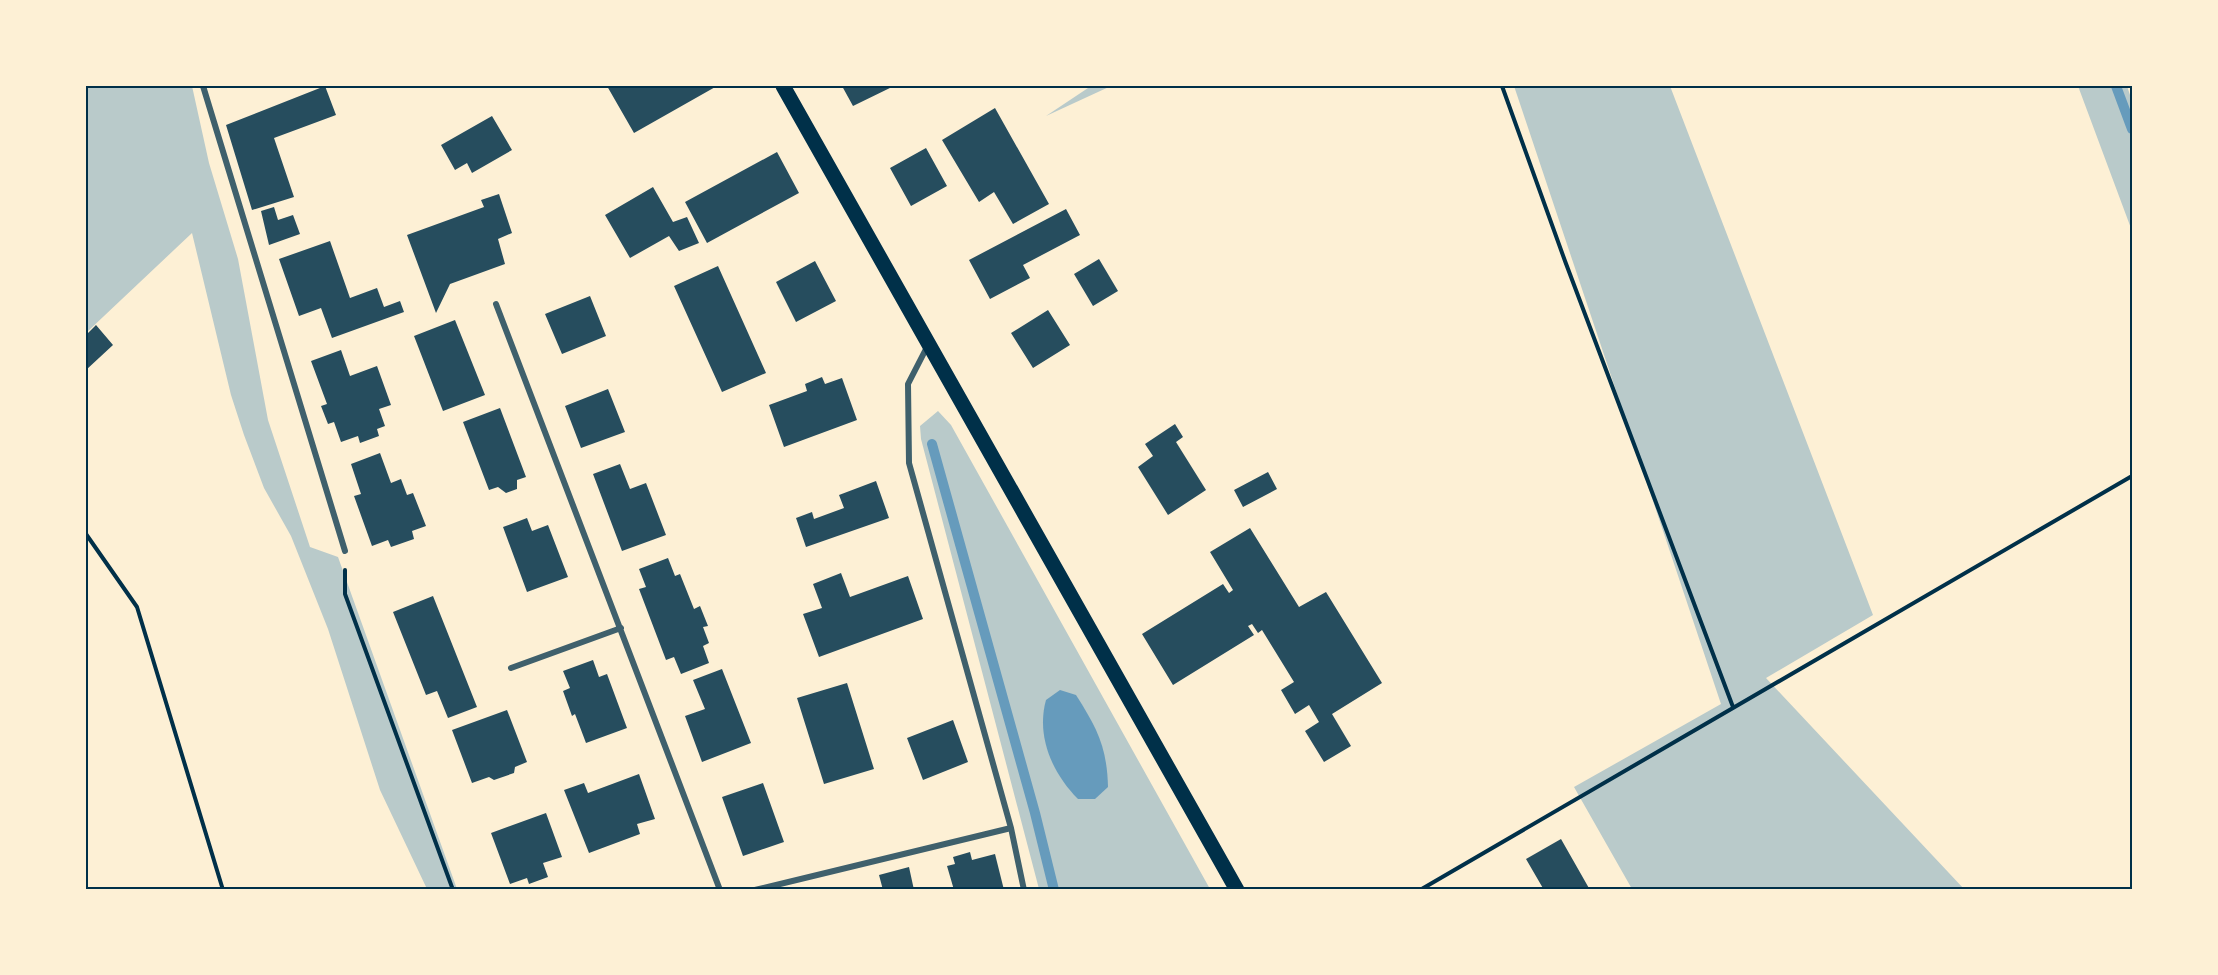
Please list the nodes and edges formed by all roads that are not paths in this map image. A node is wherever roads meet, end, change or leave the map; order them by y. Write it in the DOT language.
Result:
graph roads {
  1 [pos="203,86"];
  2 [pos="783,86"];
  3 [pos="496,304"];
  4 [pos="929,344"];
  5 [pos="345,551"];
  6 [pos="621,628"];
  7 [pos="511,668"];
  8 [pos="1011,828"];
  9 [pos="720,890"];
  10 [pos="755,890"];
  11 [pos="1024,890"];
  12 [pos="1237,890"];
  1 -- 5 [label="street"];
  2 -- 4 [label="main road"];
  3 -- 6 [label="street"];
  4 -- 8 [label="street"];
  4 -- 12 [label="main road"];
  6 -- 7 [label="street"];
  6 -- 9 [label="street"];
  8 -- 10 [label="street"];
  8 -- 11 [label="street"];
}
